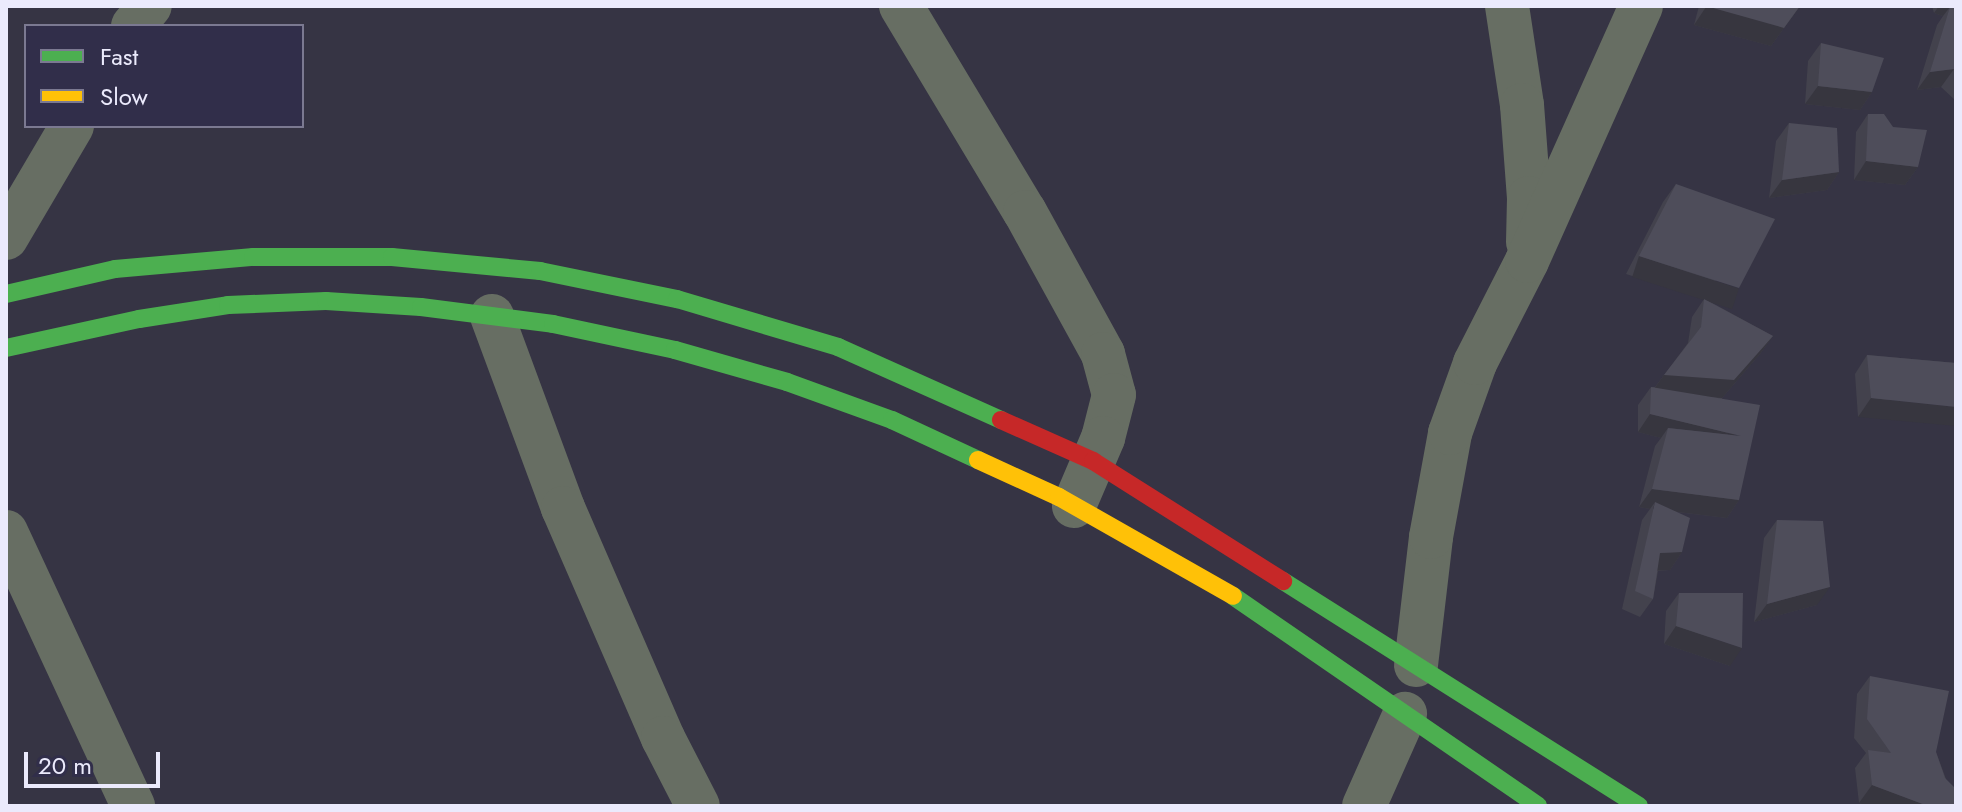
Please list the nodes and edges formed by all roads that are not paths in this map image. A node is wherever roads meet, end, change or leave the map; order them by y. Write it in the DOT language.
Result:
graph roads {
  1 [pos="150,6"];
  2 [pos="901,6"];
  3 [pos="1507,6"];
  4 [pos="1641,6"];
  5 [pos="135,24"];
  6 [pos="71,128"];
  7 [pos="6,238"];
  8 [pos="1527,261"];
  9 [pos="6,294"];
  10 [pos="492,316"];
  11 [pos="6,348"];
  12 [pos="1093,461"];
  13 [pos="1074,506"];
  14 [pos="6,532"];
  15 [pos="1416,665"];
  16 [pos="1405,714"];
  17 [pos="133,806"];
  18 [pos="698,806"];
  19 [pos="1364,806"];
  20 [pos="1538,806"];
  21 [pos="1639,806"];
  1 -- 5 [label="street"];
  2 -- 12 [label="street"];
  3 -- 8 [label="street"];
  4 -- 8 [label="street"];
  6 -- 7 [label="street"];
  8 -- 15 [label="street"];
  9 -- 12 [label="main road"];
  10 -- 11 [label="main road"];
  10 -- 13 [label="main road"];
  10 -- 18 [label="street"];
  12 -- 13 [label="street"];
  12 -- 15 [label="main road"];
  13 -- 16 [label="main road"];
  14 -- 17 [label="street"];
  15 -- 21 [label="main road"];
  16 -- 19 [label="street"];
  16 -- 20 [label="main road"];
}
